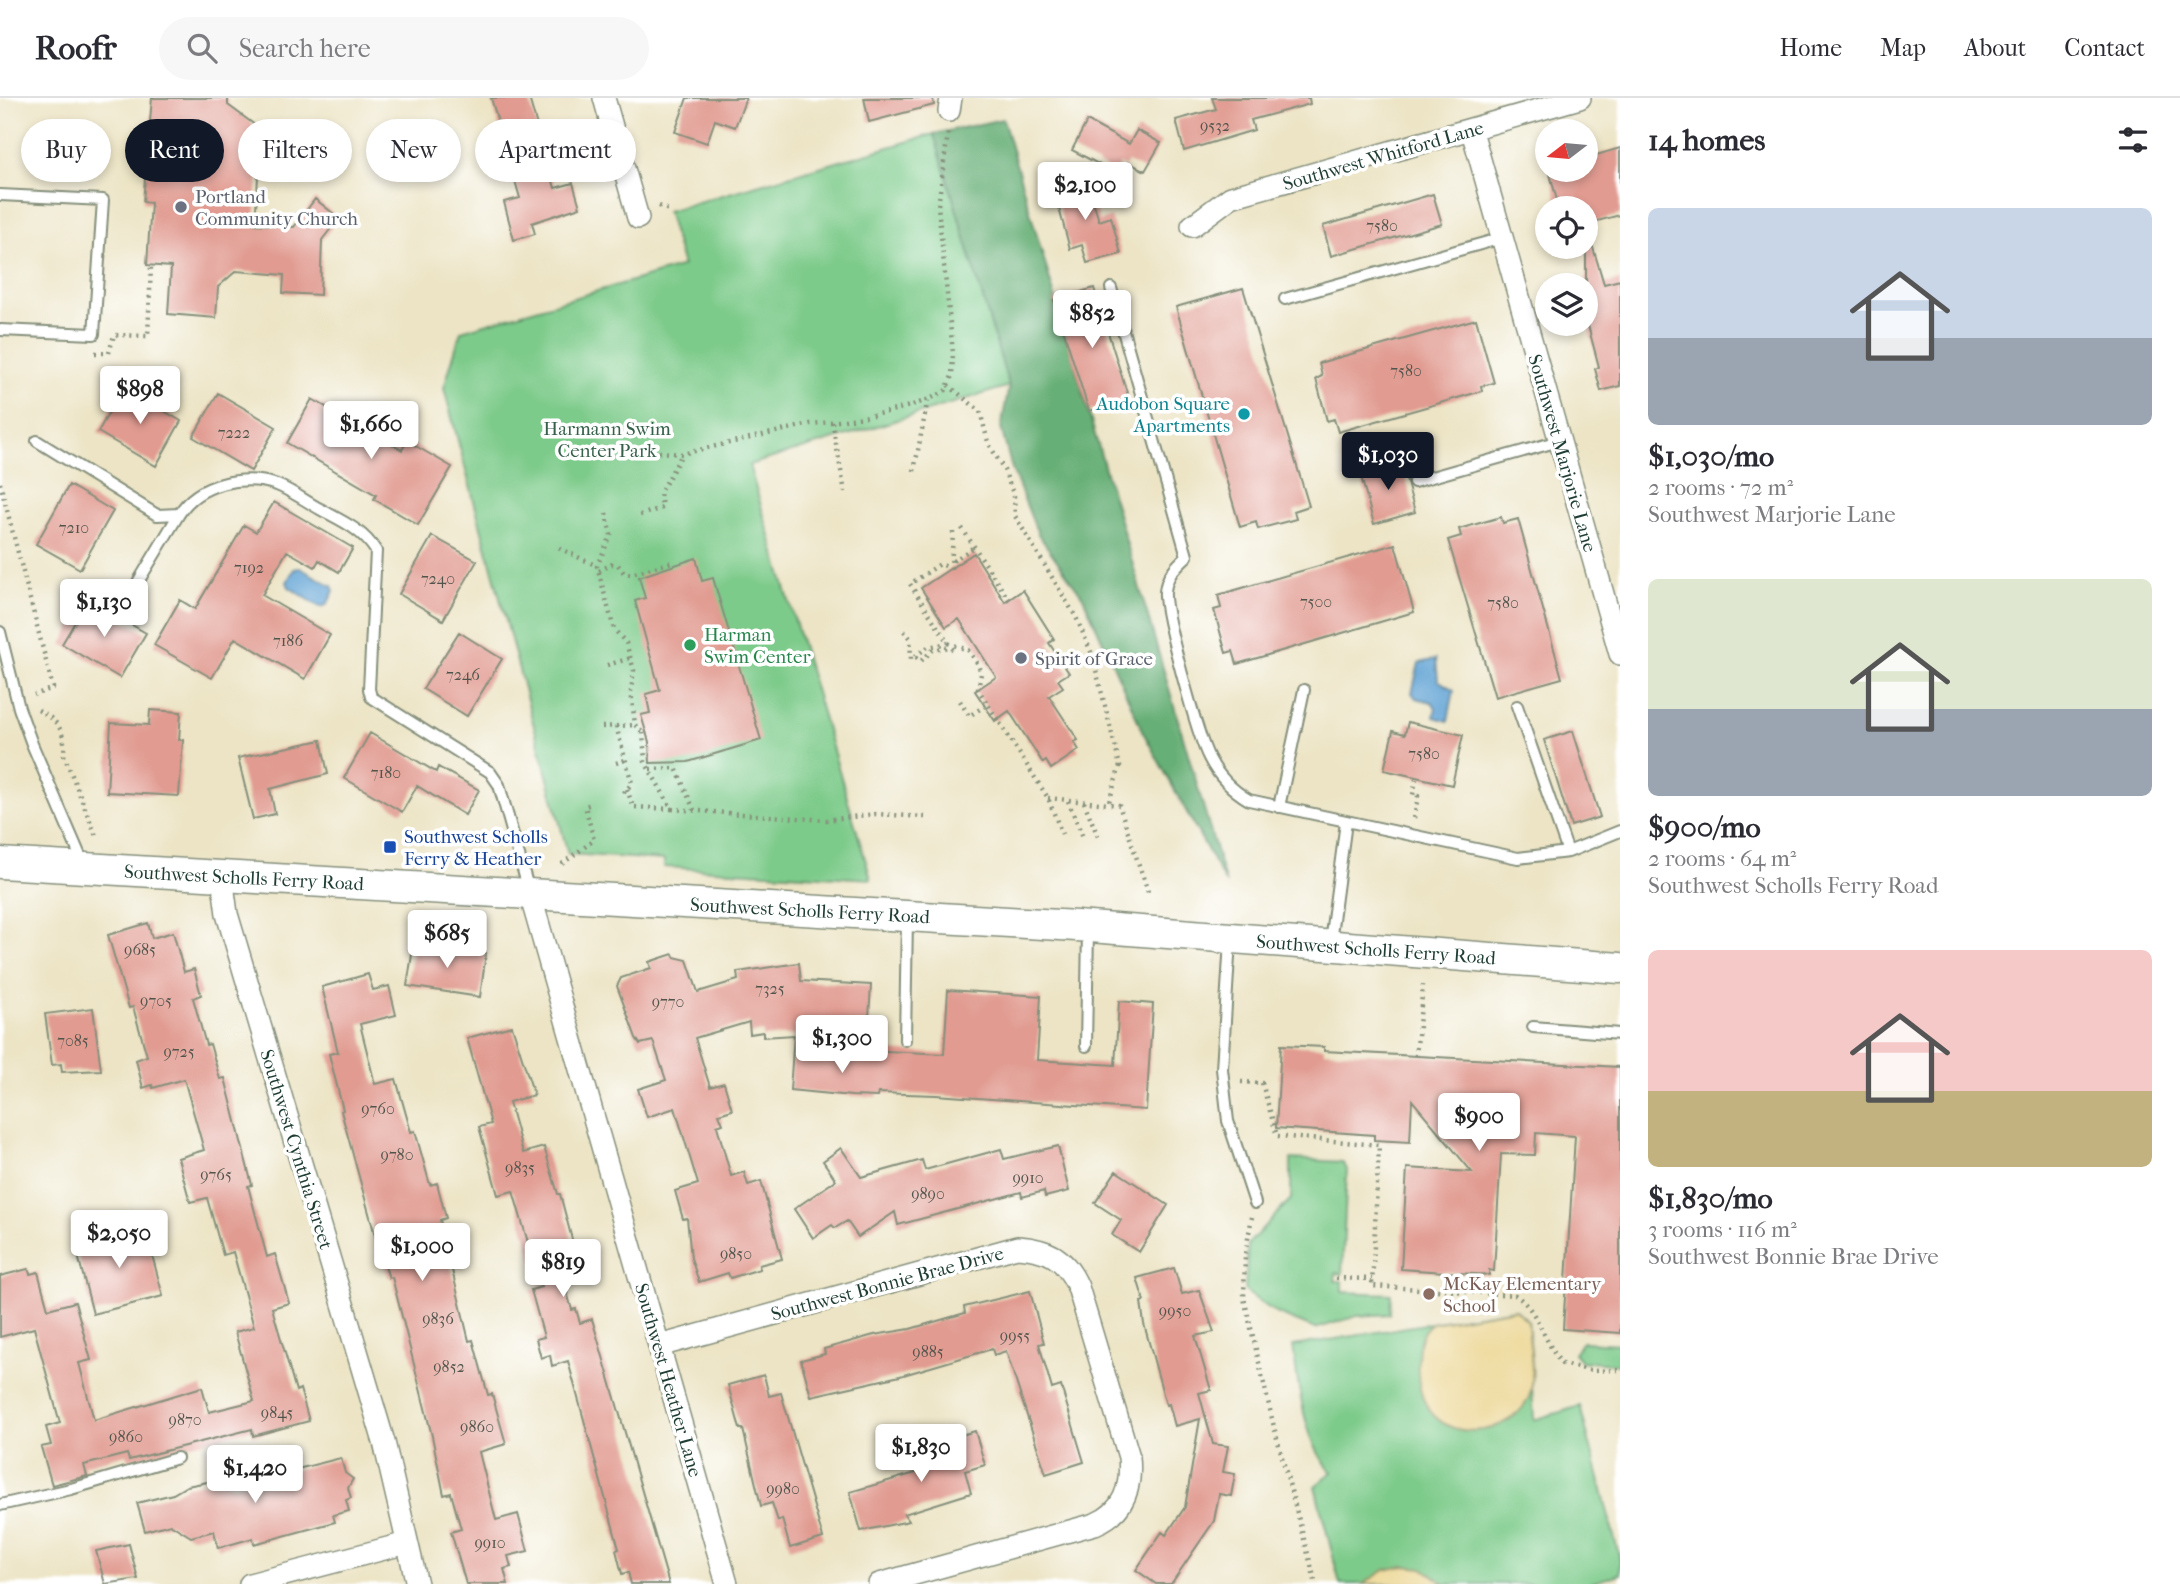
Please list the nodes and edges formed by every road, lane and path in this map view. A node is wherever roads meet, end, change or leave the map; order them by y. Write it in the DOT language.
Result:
graph roads {
  1 [pos="604,98"];
  2 [pos="1580,98"];
  3 [pos="950,104"];
  4 [pos="1472,131"];
  5 [pos="0,195"];
  6 [pos="638,218"];
  7 [pos="1192,226"];
  8 [pos="1502,238"];
  9 [pos="1111,288"];
  10 [pos="1284,299"];
  11 [pos="0,330"];
  12 [pos="948,386"];
  13 [pos="928,399"];
  14 [pos="832,422"];
  15 [pos="37,441"];
  16 [pos="1559,441"];
  17 [pos="659,452"];
  18 [pos="682,454"];
  19 [pos="914,471"];
  20 [pos="1414,482"];
  21 [pos="0,483"];
  22 [pos="845,492"];
  23 [pos="606,513"];
  24 [pos="179,514"];
  25 [pos="640,515"];
  26 [pos="962,528"];
  27 [pos="953,532"];
  28 [pos="974,547"];
  29 [pos="559,548"];
  30 [pos="672,562"];
  31 [pos="952,562"];
  32 [pos="598,568"];
  33 [pos="132,592"];
  34 [pos="1009,600"];
  35 [pos="904,631"];
  36 [pos="0,632"];
  37 [pos="948,643"];
  38 [pos="954,650"];
  39 [pos="1620,654"];
  40 [pos="916,657"];
  41 [pos="631,658"];
  42 [pos="607,665"];
  43 [pos="1304,690"];
  44 [pos="960,701"];
  45 [pos="988,704"];
  46 [pos="1517,706"];
  47 [pos="635,725"];
  48 [pos="616,726"];
  49 [pos="602,727"];
  50 [pos="625,760"];
  51 [pos="617,762"];
  52 [pos="650,769"];
  53 [pos="1416,779"];
  54 [pos="627,789"];
  55 [pos="622,794"];
  56 [pos="1048,798"];
  57 [pos="1068,801"];
  58 [pos="1084,802"];
  59 [pos="592,804"];
  60 [pos="1108,806"];
  61 [pos="1279,807"];
  62 [pos="672,809"];
  63 [pos="694,810"];
  64 [pos="925,817"];
  65 [pos="1346,822"];
  66 [pos="1620,831"];
  67 [pos="1062,834"];
  68 [pos="96,836"];
  69 [pos="1083,836"];
  70 [pos="1410,836"];
  71 [pos="1099,839"];
  72 [pos="1568,852"];
  73 [pos="0,863"];
  74 [pos="562,864"];
  75 [pos="86,867"];
  76 [pos="222,876"];
  77 [pos="1148,892"];
  78 [pos="530,894"];
  79 [pos="907,916"];
  80 [pos="1088,927"];
  81 [pos="1230,937"];
  82 [pos="1329,945"];
  83 [pos="1620,968"];
  84 [pos="1423,985"];
  85 [pos="1533,1027"];
  86 [pos="1620,1034"];
  87 [pos="905,1040"];
  88 [pos="1086,1046"];
  89 [pos="1416,1056"];
  90 [pos="1223,1081"];
  91 [pos="1255,1203"];
  92 [pos="1336,1278"];
  93 [pos="1372,1279"];
  94 [pos="659,1346"];
  95 [pos="1620,1370"];
  96 [pos="177,1458"];
  97 [pos="0,1505"];
  98 [pos="407,1543"];
  99 [pos="250,1584"];
  100 [pos="417,1584"];
  101 [pos="727,1584"];
  102 [pos="879,1584"];
  103 [pos="1316,1584"];
  1 -- 6 [label="street"];
  2 -- 4 [label="street, Southwest Whitford Lane"];
  3 -- 12 [label="path"];
  4 -- 7 [label="street, Southwest Whitford Lane"];
  4 -- 8 [label="street, Southwest Marjorie Lane"];
  5 -- 11 [label="lane"];
  8 -- 10 [label="lane"];
  8 -- 16 [label="street, Southwest Marjorie Lane"];
  9 -- 61 [label="lane"];
  12 -- 13 [label="path"];
  12 -- 60 [label="path"];
  13 -- 14 [label="path"];
  13 -- 19 [label="path"];
  14 -- 18 [label="path"];
  14 -- 22 [label="path"];
  15 -- 24 [label="lane"];
  16 -- 20 [label="lane"];
  16 -- 39 [label="street, Southwest Marjorie Lane"];
  17 -- 18 [label="path"];
  18 -- 25 [label="path"];
  21 -- 68 [label="path"];
  23 -- 32 [label="path"];
  24 -- 33 [label="lane"];
  24 -- 78 [label="lane"];
  26 -- 28 [label="path"];
  27 -- 31 [label="path"];
  28 -- 31 [label="path"];
  28 -- 34 [label="path"];
  29 -- 32 [label="path"];
  30 -- 32 [label="path"];
  31 -- 37 [label="path"];
  32 -- 41 [label="path"];
  35 -- 40 [label="path"];
  36 -- 75 [label="lane"];
  37 -- 40 [label="path"];
  37 -- 45 [label="path"];
  38 -- 40 [label="path"];
  41 -- 42 [label="path"];
  41 -- 47 [label="path"];
  43 -- 61 [label="lane"];
  44 -- 45 [label="path"];
  45 -- 56 [label="path"];
  46 -- 72 [label="lane"];
  47 -- 48 [label="path"];
  47 -- 52 [label="path"];
  48 -- 49 [label="path"];
  48 -- 50 [label="path"];
  50 -- 51 [label="path"];
  50 -- 54 [label="path"];
  52 -- 62 [label="path"];
  52 -- 63 [label="path"];
  53 -- 70 [label="path"];
  54 -- 55 [label="path"];
  54 -- 62 [label="path"];
  56 -- 57 [label="path"];
  56 -- 67 [label="path"];
  57 -- 58 [label="path"];
  57 -- 69 [label="path"];
  58 -- 60 [label="path"];
  58 -- 71 [label="path"];
  59 -- 74 [label="path"];
  60 -- 77 [label="path"];
  61 -- 65 [label="lane"];
  62 -- 63 [label="path"];
  63 -- 64 [label="path"];
  65 -- 70 [label="lane"];
  65 -- 82 [label="lane"];
  66 -- 72 [label="lane"];
  70 -- 72 [label="lane"];
  73 -- 75 [label="main road, Southwest Scholls Ferry Road"];
  75 -- 76 [label="main road, Southwest Scholls Ferry Road"];
  76 -- 78 [label="main road, Southwest Scholls Ferry Road"];
  76 -- 98 [label="street, Southwest Cynthia Street"];
  78 -- 79 [label="main road, Southwest Scholls Ferry Road"];
  78 -- 94 [label="street, Southwest Heather Lane"];
  79 -- 80 [label="main road, Southwest Scholls Ferry Road"];
  79 -- 87 [label="lane"];
  80 -- 81 [label="main road, Southwest Scholls Ferry Road"];
  80 -- 88 [label="lane"];
  81 -- 82 [label="main road, Southwest Scholls Ferry Road"];
  81 -- 90 [label="lane"];
  82 -- 83 [label="main road, Southwest Scholls Ferry Road"];
  84 -- 89 [label="path"];
  85 -- 86 [label="lane"];
  90 -- 91 [label="lane"];
  90 -- 93 [label="path"];
  91 -- 103 [label="path"];
  92 -- 93 [label="path"];
  93 -- 95 [label="path"];
  94 -- 101 [label="street, Southwest Heather Lane"];
  94 -- 102 [label="street, Southwest Bonnie Brae Drive"];
  96 -- 97 [label="lane"];
  98 -- 99 [label="street"];
  98 -- 100 [label="street, Southwest Cynthia Street"];
}
